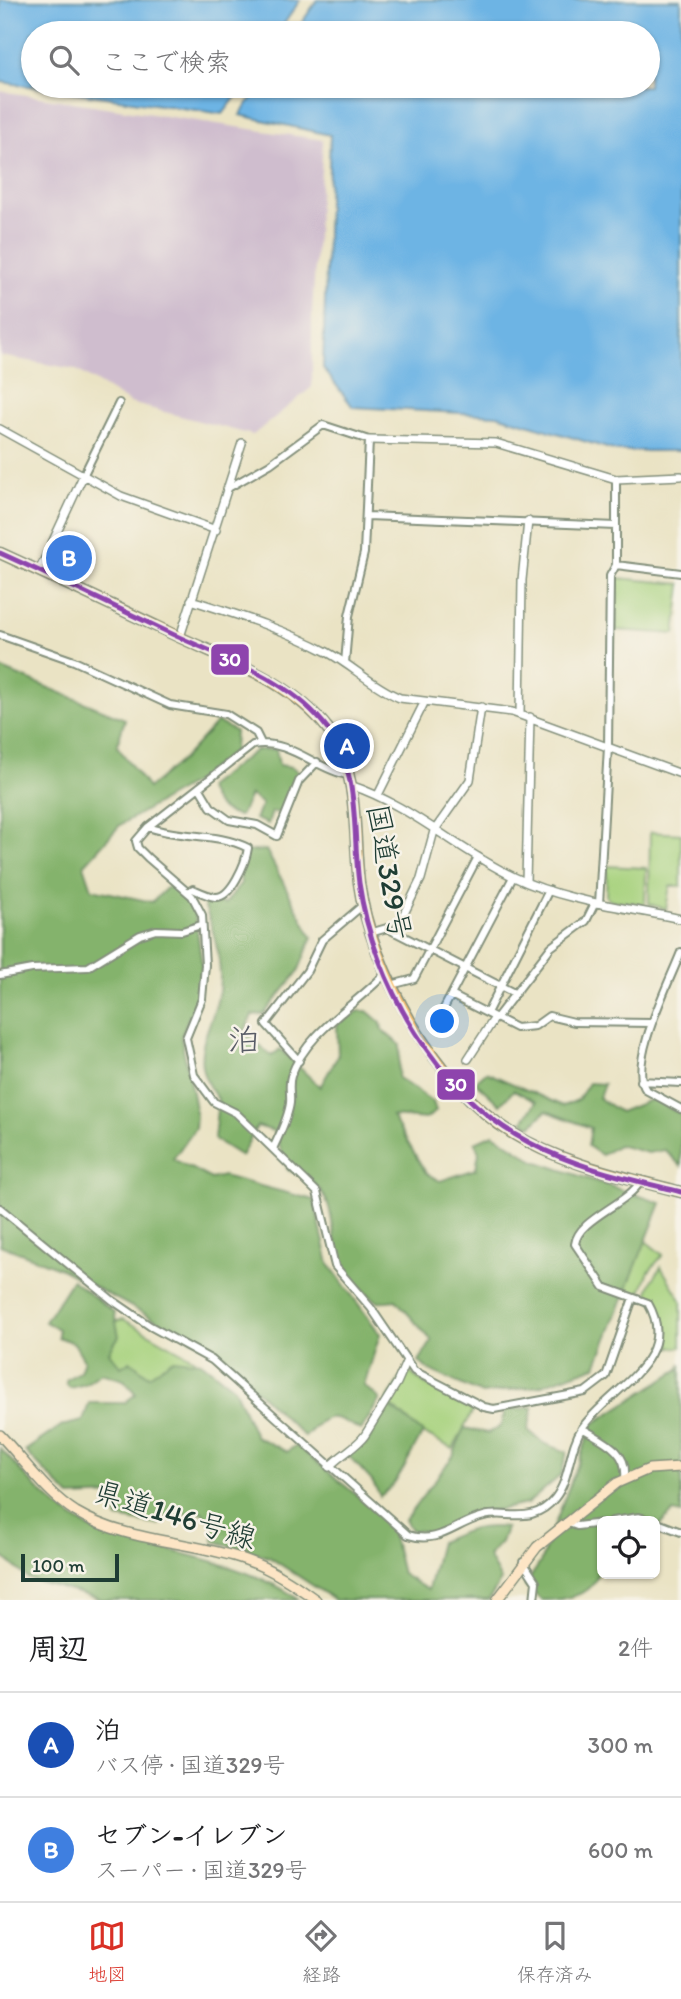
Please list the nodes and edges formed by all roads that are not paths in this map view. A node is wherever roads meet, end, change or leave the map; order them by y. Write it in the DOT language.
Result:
graph roads {
  1 [pos="119,402"];
  2 [pos="0,429"];
  3 [pos="369,440"];
  4 [pos="242,447"];
  5 [pos="84,474"];
  6 [pos="681,476"];
  7 [pos="616,479"];
  8 [pos="230,487"];
  9 [pos="367,516"];
  10 [pos="528,521"];
  11 [pos="616,526"];
  12 [pos="216,530"];
  13 [pos="0,553"];
  14 [pos="616,565"];
  15 [pos="39,571"];
  16 [pos="681,573"];
  17 [pos="191,600"];
  18 [pos="0,635"];
  19 [pos="180,637"];
  20 [pos="345,663"];
  21 [pos="424,703"];
  22 [pos="481,707"];
  23 [pos="520,714"];
  24 [pos="530,717"];
  25 [pos="261,743"];
  26 [pos="608,747"];
  27 [pos="317,762"];
  28 [pos="681,774"];
  29 [pos="348,780"];
  30 [pos="199,787"];
  31 [pos="378,795"];
  32 [pos="148,827"];
  33 [pos="436,829"];
  34 [pos="478,857"];
  35 [pos="513,877"];
  36 [pos="526,882"];
  37 [pos="549,890"];
  38 [pos="188,892"];
  39 [pos="597,904"];
  40 [pos="363,905"];
  41 [pos="681,919"];
  42 [pos="201,925"];
  43 [pos="396,932"];
  44 [pos="370,933"];
  45 [pos="430,948"];
  46 [pos="681,953"];
  47 [pos="465,967"];
  48 [pos="385,974"];
  49 [pos="0,975"];
  50 [pos="391,985"];
  51 [pos="500,986"];
  52 [pos="514,993"];
  53 [pos="451,995"];
  54 [pos="443,1010"];
  55 [pos="487,1013"];
  56 [pos="496,1018"];
  57 [pos="652,1023"];
  58 [pos="468,1059"];
  59 [pos="299,1061"];
  60 [pos="641,1080"];
  61 [pos="681,1083"];
  62 [pos="681,1109"];
  63 [pos="273,1149"];
  64 [pos="641,1181"];
  65 [pos="681,1192"];
  66 [pos="0,1208"];
  67 [pos="633,1298"];
  68 [pos="664,1343"];
  69 [pos="658,1357"];
  70 [pos="407,1360"];
  71 [pos="582,1428"];
  72 [pos="0,1435"];
  73 [pos="329,1466"];
  74 [pos="681,1467"];
  75 [pos="625,1478"];
  76 [pos="566,1522"];
  77 [pos="597,1524"];
  78 [pos="660,1524"];
  79 [pos="681,1532"];
  80 [pos="523,1562"];
  81 [pos="316,1600"];
  82 [pos="497,1600"];
  83 [pos="534,1600"];
  1 -- 5 [label="street"];
  2 -- 5 [label="street"];
  3 -- 7 [label="street"];
  3 -- 8 [label="street"];
  3 -- 9 [label="street"];
  4 -- 8 [label="street"];
  5 -- 12 [label="street"];
  5 -- 15 [label="street"];
  6 -- 7 [label="street"];
  7 -- 11 [label="street"];
  8 -- 12 [label="street"];
  9 -- 10 [label="street"];
  9 -- 20 [label="street"];
  10 -- 11 [label="street"];
  10 -- 23 [label="street"];
  11 -- 14 [label="street"];
  12 -- 17 [label="street"];
  13 -- 15 [label="highway, 国道329号"];
  14 -- 16 [label="street"];
  14 -- 26 [label="street"];
  15 -- 19 [label="highway, 国道329号"];
  17 -- 19 [label="street"];
  17 -- 20 [label="street"];
  18 -- 25 [label="street"];
  19 -- 29 [label="highway, 国道329号"];
  20 -- 21 [label="street"];
  21 -- 22 [label="street"];
  21 -- 31 [label="street"];
  22 -- 23 [label="street"];
  22 -- 33 [label="street"];
  23 -- 24 [label="street"];
  24 -- 26 [label="street"];
  24 -- 36 [label="street"];
  25 -- 27 [label="street"];
  25 -- 30 [label="street"];
  26 -- 28 [label="street"];
  26 -- 39 [label="street"];
  27 -- 29 [label="street"];
  27 -- 30 [label="street"];
  29 -- 31 [label="street"];
  29 -- 40 [label="highway, 国道329号"];
  30 -- 32 [label="street"];
  31 -- 33 [label="street"];
  32 -- 38 [label="street"];
  32 -- 38 [label="street"];
  33 -- 34 [label="street"];
  33 -- 43 [label="street"];
  34 -- 35 [label="street"];
  34 -- 45 [label="street"];
  35 -- 36 [label="street"];
  35 -- 47 [label="street"];
  36 -- 37 [label="street"];
  37 -- 39 [label="street"];
  37 -- 51 [label="street"];
  38 -- 42 [label="street"];
  39 -- 41 [label="street"];
  39 -- 52 [label="street"];
  40 -- 44 [label="highway, 国道329号"];
  40 -- 59 [label="street"];
  42 -- 49 [label="street"];
  42 -- 63 [label="street"];
  43 -- 44 [label="street"];
  43 -- 45 [label="street"];
  44 -- 48 [label="highway, 国道329号"];
  45 -- 47 [label="street"];
  45 -- 50 [label="street"];
  46 -- 57 [label="street"];
  47 -- 51 [label="street"];
  47 -- 53 [label="street"];
  48 -- 50 [label="highway, 国道329号"];
  48 -- 59 [label="street"];
  50 -- 64 [label="highway, 国道329号"];
  51 -- 52 [label="street"];
  51 -- 55 [label="street"];
  52 -- 56 [label="street"];
  53 -- 54 [label="street"];
  53 -- 55 [label="street"];
  55 -- 56 [label="street"];
  56 -- 57 [label="street"];
  56 -- 58 [label="street"];
  57 -- 60 [label="street"];
  59 -- 63 [label="street"];
  60 -- 61 [label="street"];
  60 -- 62 [label="street"];
  63 -- 70 [label="street"];
  64 -- 65 [label="highway, 国道329号"];
  64 -- 67 [label="street"];
  66 -- 73 [label="street"];
  67 -- 68 [label="street"];
  67 -- 70 [label="street"];
  69 -- 71 [label="street"];
  70 -- 73 [label="street"];
  71 -- 73 [label="street"];
  71 -- 75 [label="street"];
  72 -- 81 [label="main road, 県道146号線"];
  74 -- 75 [label="main road"];
  75 -- 76 [label="main road"];
  76 -- 77 [label="street"];
  76 -- 80 [label="main road"];
  78 -- 79 [label="street"];
  80 -- 82 [label="main road"];
  80 -- 83 [label="street"];
}
